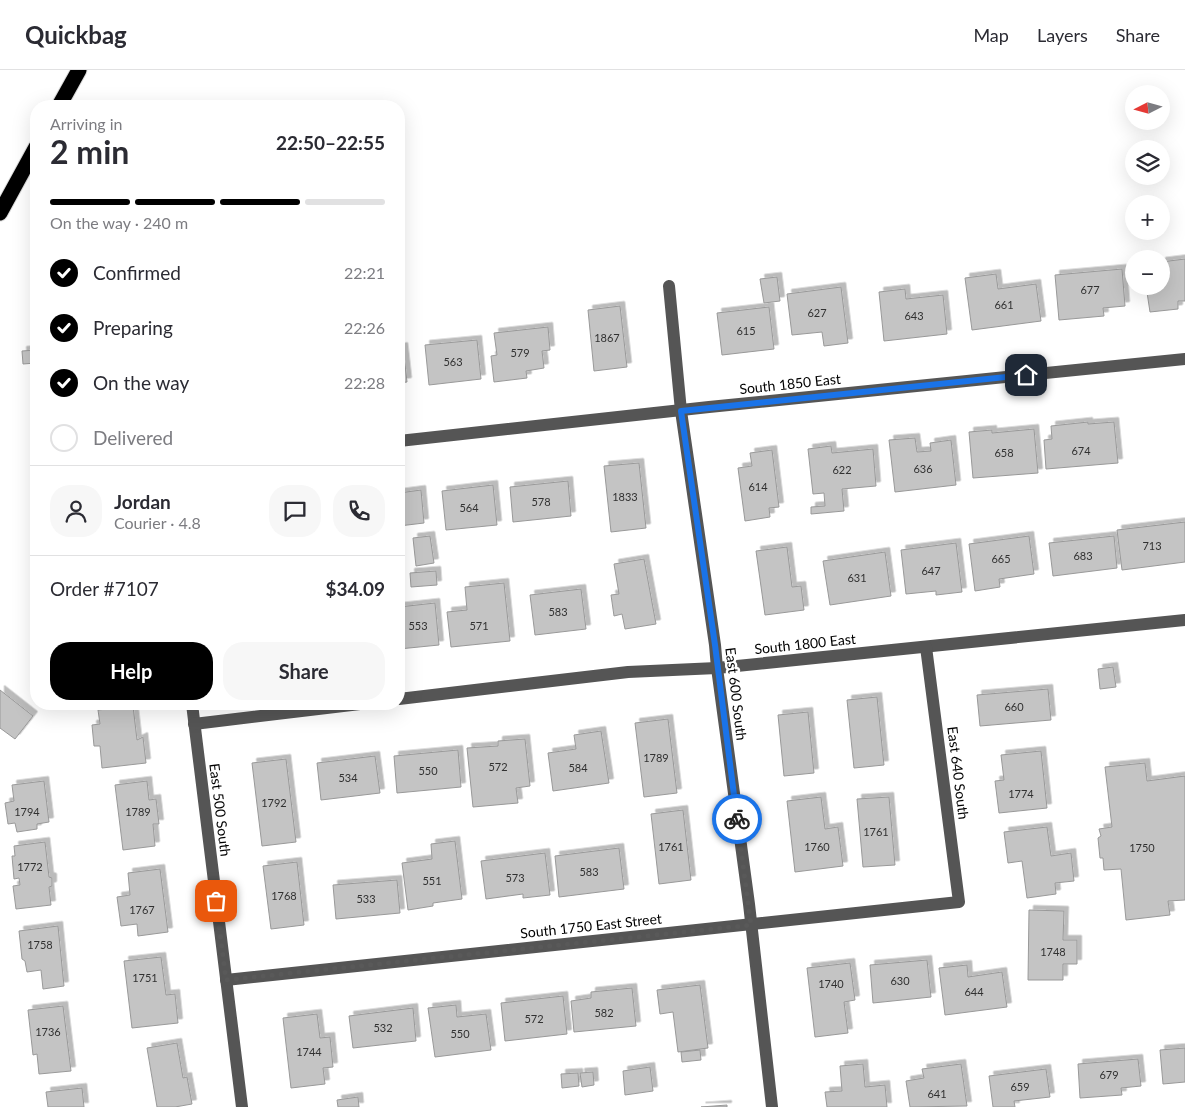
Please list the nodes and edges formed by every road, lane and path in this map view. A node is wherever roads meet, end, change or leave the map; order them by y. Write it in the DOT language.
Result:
graph roads {
  1 [pos="79,70"];
  2 [pos="62,100"];
  3 [pos="30,158"];
  4 [pos="0,213"];
  5 [pos="668,286"];
  6 [pos="1185,359"];
  7 [pos="681,411"];
  8 [pos="405,440"];
  9 [pos="1185,620"];
  10 [pos="926,647"];
  11 [pos="717,668"];
  12 [pos="405,698"];
  13 [pos="193,710"];
  14 [pos="310,710"];
  15 [pos="194,724"];
  16 [pos="959,902"];
  17 [pos="751,925"];
  18 [pos="226,980"];
  19 [pos="242,1107"];
  20 [pos="772,1107"];
  1 -- 2 [label="highway"];
  3 -- 4 [label="highway"];
  5 -- 7 [label="street, East 600 South"];
  6 -- 7 [label="street, South 1850 East"];
  7 -- 8 [label="street, South 1850 East"];
  7 -- 11 [label="street, East 600 South"];
  9 -- 10 [label="street, South 1800 East"];
  10 -- 11 [label="street, South 1800 East"];
  10 -- 16 [label="street, East 640 South"];
  11 -- 12 [label="street, South 1800 East"];
  11 -- 17 [label="street, East 600 South"];
  13 -- 15 [label="street, East 500 South"];
  14 -- 15 [label="street"];
  15 -- 18 [label="street, East 500 South"];
  16 -- 17 [label="street, South 1750 East Street"];
  17 -- 18 [label="street, South 1750 East Street"];
  17 -- 20 [label="street, East 600 South"];
  18 -- 19 [label="street, East 500 South"];
}
